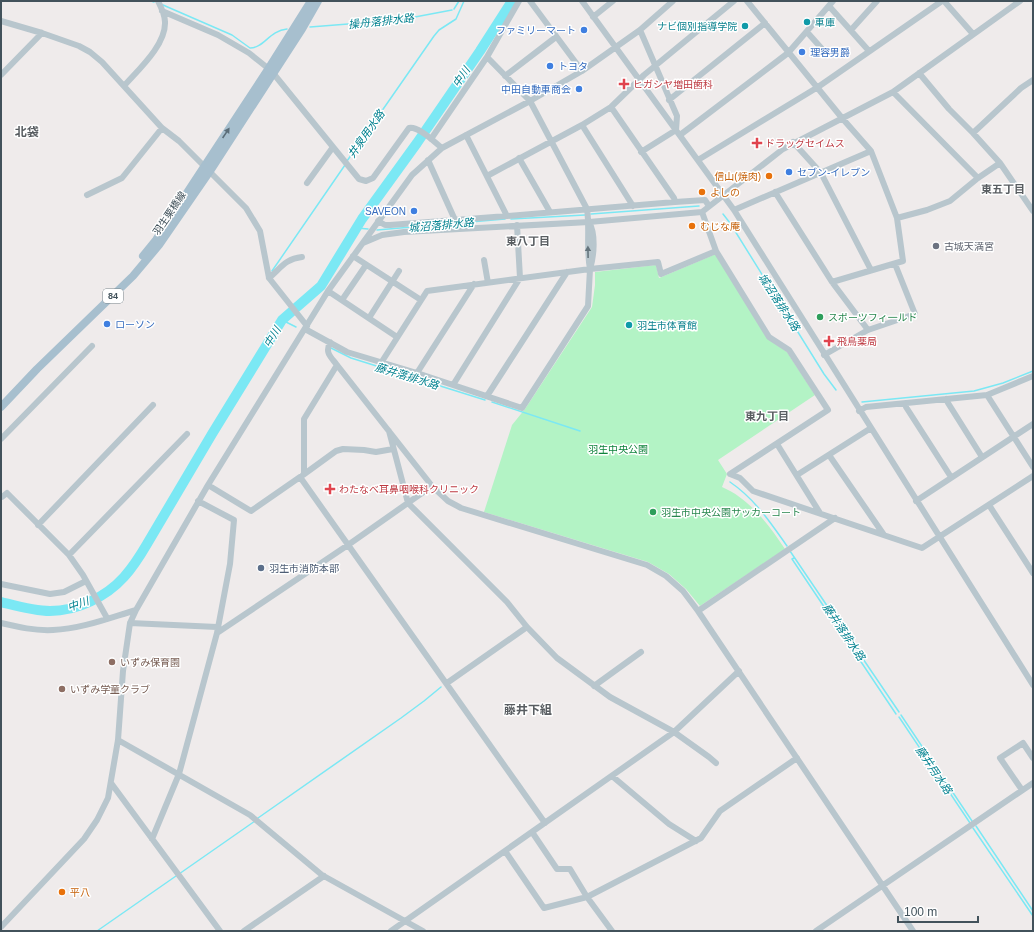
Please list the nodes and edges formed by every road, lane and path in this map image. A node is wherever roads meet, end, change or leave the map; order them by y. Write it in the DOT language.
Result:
graph roads {
  1 [pos="158,1"];
  2 [pos="311,1"];
  3 [pos="318,1"];
  4 [pos="519,1"];
  5 [pos="530,1"];
  6 [pos="582,1"];
  7 [pos="613,1"];
  8 [pos="674,1"];
  9 [pos="734,1"];
  10 [pos="747,1"];
  11 [pos="876,1"];
  12 [pos="943,1"];
  13 [pos="1020,1"];
  14 [pos="831,3"];
  15 [pos="162,11"];
  16 [pos="593,17"];
  17 [pos="1,21"];
  18 [pos="765,24"];
  19 [pos="640,30"];
  20 [pos="851,30"];
  21 [pos="807,32"];
  22 [pos="42,33"];
  23 [pos="973,34"];
  24 [pos="556,37"];
  25 [pos="616,48"];
  26 [pos="823,50"];
  27 [pos="869,51"];
  28 [pos="788,53"];
  29 [pos="487,57"];
  30 [pos="655,66"];
  31 [pos="271,71"];
  32 [pos="582,71"];
  33 [pos="919,73"];
  34 [pos="1,75"];
  35 [pos="505,76"];
  36 [pos="1033,80"];
  37 [pos="639,81"];
  38 [pos="124,86"];
  39 [pos="818,87"];
  40 [pos="893,92"];
  41 [pos="669,100"];
  42 [pos="530,101"];
  43 [pos="611,107"];
  44 [pos="842,118"];
  45 [pos="582,125"];
  46 [pos="162,128"];
  47 [pos="678,132"];
  48 [pos="973,133"];
  49 [pos="466,135"];
  50 [pos="429,137"];
  51 [pos="551,140"];
  52 [pos="793,142"];
  53 [pos="333,147"];
  54 [pos="442,148"];
  55 [pos="871,151"];
  56 [pos="641,152"];
  57 [pos="519,158"];
  58 [pos="428,160"];
  59 [pos="698,160"];
  60 [pos="1000,163"];
  61 [pos="207,169"];
  62 [pos="821,173"];
  63 [pos="487,176"];
  64 [pos="978,178"];
  65 [pos="307,184"];
  66 [pos="775,192"];
  67 [pos="87,195"];
  68 [pos="724,196"];
  69 [pos="675,202"];
  70 [pos="633,206"];
  71 [pos="709,206"];
  72 [pos="587,209"];
  73 [pos="734,210"];
  74 [pos="1033,211"];
  75 [pos="550,212"];
  76 [pos="702,212"];
  77 [pos="508,216"];
  78 [pos="897,218"];
  79 [pos="455,220"];
  80 [pos="378,221"];
  81 [pos="589,222"];
  82 [pos="509,225"];
  83 [pos="517,225"];
  84 [pos="362,243"];
  85 [pos="716,251"];
  86 [pos="353,256"];
  87 [pos="302,257"];
  88 [pos="484,260"];
  89 [pos="895,264"];
  90 [pos="366,265"];
  91 [pos="590,269"];
  92 [pos="871,270"];
  93 [pos="399,271"];
  94 [pos="566,272"];
  95 [pos="269,278"];
  96 [pos="520,278"];
  97 [pos="393,282"];
  98 [pos="832,282"];
  99 [pos="488,283"];
  100 [pos="474,284"];
  101 [pos="328,291"];
  102 [pos="342,300"];
  103 [pos="421,300"];
  104 [pos="369,318"];
  105 [pos="306,328"];
  106 [pos="868,330"];
  107 [pos="397,337"];
  108 [pos="330,342"];
  109 [pos="92,346"];
  110 [pos="824,354"];
  111 [pos="381,363"];
  112 [pos="337,365"];
  113 [pos="417,373"];
  114 [pos="1033,376"];
  115 [pos="453,385"];
  116 [pos="987,395"];
  117 [pos="487,396"];
  118 [pos="1,399"];
  119 [pos="946,399"];
  120 [pos="906,403"];
  121 [pos="153,404"];
  122 [pos="1,407"];
  123 [pos="860,410"];
  124 [pos="1033,424"];
  125 [pos="871,428"];
  126 [pos="388,429"];
  127 [pos="187,434"];
  128 [pos="1014,437"];
  129 [pos="1,439"];
  130 [pos="777,444"];
  131 [pos="393,449"];
  132 [pos="829,455"];
  133 [pos="982,457"];
  134 [pos="1033,467"];
  135 [pos="302,475"];
  136 [pos="797,475"];
  137 [pos="1033,476"];
  138 [pos="951,477"];
  139 [pos="208,484"];
  140 [pos="432,486"];
  141 [pos="1,498"];
  142 [pos="198,501"];
  143 [pos="916,501"];
  144 [pos="408,503"];
  145 [pos="989,505"];
  146 [pos="820,514"];
  147 [pos="834,518"];
  148 [pos="38,525"];
  149 [pos="884,535"];
  150 [pos="940,537"];
  151 [pos="348,545"];
  152 [pos="69,555"];
  153 [pos="1033,573"];
  154 [pos="86,581"];
  155 [pos="1,584"];
  156 [pos="136,610"];
  157 [pos="698,611"];
  158 [pos="107,618"];
  159 [pos="130,623"];
  160 [pos="1,624"];
  161 [pos="527,627"];
  162 [pos="217,630"];
  163 [pos="641,652"];
  164 [pos="739,671"];
  165 [pos="447,683"];
  166 [pos="1033,685"];
  167 [pos="594,686"];
  168 [pos="674,732"];
  169 [pos="118,740"];
  170 [pos="797,758"];
  171 [pos="1033,758"];
  172 [pos="716,763"];
  173 [pos="179,774"];
  174 [pos="612,776"];
  175 [pos="111,783"];
  176 [pos="1033,783"];
  177 [pos="1022,790"];
  178 [pos="545,823"];
  179 [pos="532,832"];
  180 [pos="152,839"];
  181 [pos="696,841"];
  182 [pos="505,851"];
  183 [pos="324,876"];
  184 [pos="883,885"];
  185 [pos="587,897"];
  186 [pos="405,921"];
  187 [pos="1,927"];
  188 [pos="220,931"];
  189 [pos="244,931"];
  190 [pos="391,931"];
  191 [pos="423,931"];
  192 [pos="612,931"];
  193 [pos="816,931"];
  194 [pos="913,931"];
  1 -- 15 [label="street"];
  2 -- 31 [label="main road, 羽生栗橋線 / 84"];
  3 -- 31 [label="main road, 羽生栗橋線 / 84"];
  4 -- 29 [label="street"];
  5 -- 24 [label="street"];
  6 -- 16 [label="street"];
  7 -- 16 [label="street"];
  8 -- 19 [label="street"];
  9 -- 30 [label="street"];
  10 -- 18 [label="street"];
  11 -- 20 [label="street"];
  12 -- 23 [label="street"];
  12 -- 27 [label="street"];
  13 -- 23 [label="street"];
  14 -- 20 [label="street"];
  14 -- 21 [label="street"];
  15 -- 31 [label="street"];
  15 -- 38 [label="street"];
  16 -- 25 [label="street"];
  17 -- 22 [label="street"];
  18 -- 28 [label="street"];
  18 -- 41 [label="street"];
  19 -- 25 [label="street"];
  19 -- 30 [label="street"];
  20 -- 27 [label="street"];
  21 -- 26 [label="street"];
  21 -- 28 [label="street"];
  22 -- 34 [label="street"];
  22 -- 38 [label="street"];
  23 -- 33 [label="street"];
  24 -- 32 [label="street"];
  24 -- 35 [label="street"];
  25 -- 32 [label="street"];
  25 -- 37 [label="street"];
  27 -- 39 [label="street"];
  28 -- 39 [label="street"];
  28 -- 47 [label="street"];
  29 -- 35 [label="street"];
  29 -- 50 [label="street"];
  30 -- 37 [label="street"];
  30 -- 41 [label="street"];
  31 -- 53 [label="street"];
  31 -- 61 [label="main road, 羽生栗橋線 / 84"];
  32 -- 42 [label="street"];
  33 -- 40 [label="street"];
  33 -- 48 [label="street"];
  35 -- 42 [label="street"];
  36 -- 48 [label="street"];
  37 -- 43 [label="street"];
  37 -- 47 [label="street"];
  38 -- 46 [label="street"];
  39 -- 44 [label="street"];
  39 -- 59 [label="street"];
  40 -- 44 [label="street"];
  40 -- 64 [label="street"];
  41 -- 47 [label="street"];
  42 -- 49 [label="street"];
  42 -- 51 [label="street"];
  43 -- 45 [label="street"];
  43 -- 56 [label="street"];
  44 -- 52 [label="street"];
  44 -- 55 [label="street"];
  45 -- 51 [label="street"];
  45 -- 70 [label="street"];
  46 -- 61 [label="street"];
  46 -- 67 [label="street"];
  47 -- 56 [label="street"];
  47 -- 59 [label="street"];
  48 -- 60 [label="street"];
  49 -- 54 [label="street"];
  49 -- 63 [label="street"];
  50 -- 53 [label="street"];
  50 -- 54 [label="street"];
  51 -- 57 [label="street"];
  51 -- 72 [label="street"];
  52 -- 62 [label="street"];
  52 -- 68 [label="street"];
  53 -- 65 [label="street"];
  54 -- 58 [label="street"];
  55 -- 62 [label="street"];
  55 -- 78 [label="street"];
  56 -- 69 [label="street"];
  57 -- 63 [label="street"];
  57 -- 75 [label="street"];
  58 -- 79 [label="street"];
  58 -- 80 [label="street"];
  59 -- 68 [label="street"];
  60 -- 64 [label="street"];
  60 -- 74 [label="street"];
  61 -- 95 [label="street"];
  61 -- 118 [label="main road, 羽生栗橋線 / 84"];
  61 -- 122 [label="main road, 羽生栗橋線 / 84"];
  62 -- 66 [label="street"];
  62 -- 92 [label="street"];
  63 -- 77 [label="street"];
  64 -- 78 [label="street"];
  66 -- 73 [label="street"];
  66 -- 98 [label="street"];
  68 -- 71 [label="street"];
  68 -- 73 [label="street"];
  69 -- 70 [label="street"];
  69 -- 71 [label="street"];
  70 -- 72 [label="street"];
  71 -- 76 [label="street"];
  72 -- 75 [label="street"];
  72 -- 81 [label="street"];
  73 -- 110 [label="street"];
  75 -- 77 [label="street"];
  76 -- 81 [label="street"];
  76 -- 85 [label="street"];
  77 -- 79 [label="street"];
  77 -- 82 [label="street"];
  78 -- 89 [label="street"];
  79 -- 80 [label="street"];
  80 -- 84 [label="street"];
  81 -- 83 [label="street"];
  81 -- 91 [label="street"];
  82 -- 83 [label="street"];
  82 -- 84 [label="street"];
  83 -- 96 [label="street"];
  84 -- 86 [label="street"];
  85 -- 91 [label="street"];
  85 -- 130 [label="street"];
  86 -- 90 [label="street"];
  86 -- 101 [label="street"];
  87 -- 95 [label="street"];
  88 -- 99 [label="street"];
  89 -- 92 [label="street"];
  89 -- 106 [label="street"];
  90 -- 97 [label="street"];
  90 -- 102 [label="street"];
  91 -- 94 [label="street"];
  91 -- 117 [label="street"];
  92 -- 98 [label="street"];
  93 -- 97 [label="street"];
  94 -- 96 [label="street"];
  94 -- 117 [label="street"];
  95 -- 105 [label="street"];
  96 -- 99 [label="street"];
  96 -- 115 [label="street"];
  97 -- 103 [label="street"];
  97 -- 104 [label="street"];
  98 -- 106 [label="street"];
  99 -- 100 [label="street"];
  100 -- 103 [label="street"];
  100 -- 113 [label="street"];
  101 -- 102 [label="street"];
  101 -- 105 [label="street"];
  102 -- 104 [label="street"];
  103 -- 107 [label="street"];
  104 -- 107 [label="street"];
  105 -- 108 [label="street"];
  105 -- 139 [label="street"];
  106 -- 110 [label="street"];
  107 -- 111 [label="street"];
  108 -- 111 [label="street"];
  108 -- 112 [label="street"];
  109 -- 129 [label="street"];
  110 -- 123 [label="street"];
  111 -- 113 [label="street"];
  112 -- 126 [label="street"];
  112 -- 135 [label="street"];
  113 -- 115 [label="street"];
  114 -- 116 [label="street"];
  115 -- 117 [label="street"];
  116 -- 119 [label="street"];
  116 -- 128 [label="street"];
  119 -- 120 [label="street"];
  119 -- 133 [label="street"];
  120 -- 123 [label="street"];
  120 -- 138 [label="street"];
  121 -- 148 [label="street"];
  123 -- 125 [label="street"];
  124 -- 128 [label="street"];
  125 -- 132 [label="street"];
  125 -- 143 [label="street"];
  126 -- 131 [label="street"];
  126 -- 140 [label="street"];
  127 -- 152 [label="street"];
  128 -- 133 [label="street"];
  128 -- 134 [label="street"];
  130 -- 136 [label="street"];
  130 -- 146 [label="street"];
  131 -- 135 [label="street"];
  131 -- 144 [label="street"];
  132 -- 136 [label="street"];
  132 -- 149 [label="street"];
  133 -- 138 [label="street"];
  135 -- 139 [label="street"];
  135 -- 151 [label="street"];
  136 -- 146 [label="street"];
  137 -- 145 [label="street"];
  138 -- 143 [label="street"];
  139 -- 142 [label="street"];
  140 -- 144 [label="street"];
  140 -- 157 [label="street"];
  141 -- 148 [label="street"];
  142 -- 156 [label="street"];
  142 -- 162 [label="street"];
  143 -- 150 [label="street"];
  144 -- 151 [label="street"];
  144 -- 161 [label="street"];
  145 -- 150 [label="street"];
  145 -- 153 [label="street"];
  146 -- 147 [label="street"];
  147 -- 149 [label="street"];
  147 -- 157 [label="street"];
  148 -- 152 [label="street"];
  149 -- 150 [label="street"];
  150 -- 166 [label="street"];
  151 -- 162 [label="street"];
  151 -- 165 [label="street"];
  152 -- 154 [label="street"];
  154 -- 155 [label="street"];
  154 -- 158 [label="street"];
  156 -- 158 [label="street"];
  156 -- 159 [label="street"];
  157 -- 164 [label="street"];
  158 -- 160 [label="street"];
  159 -- 162 [label="street"];
  159 -- 169 [label="street"];
  161 -- 165 [label="street"];
  161 -- 167 [label="street"];
  162 -- 173 [label="street"];
  163 -- 167 [label="street"];
  164 -- 168 [label="street"];
  164 -- 170 [label="street"];
  165 -- 178 [label="street"];
  167 -- 168 [label="street"];
  168 -- 172 [label="street"];
  168 -- 174 [label="street"];
  169 -- 173 [label="street"];
  169 -- 175 [label="street"];
  170 -- 181 [label="street"];
  170 -- 184 [label="street"];
  171 -- 177 [label="street"];
  173 -- 180 [label="street"];
  173 -- 183 [label="street"];
  174 -- 178 [label="street"];
  174 -- 181 [label="street"];
  175 -- 180 [label="street"];
  175 -- 187 [label="street"];
  176 -- 177 [label="street"];
  177 -- 184 [label="street"];
  178 -- 179 [label="street"];
  179 -- 182 [label="street"];
  179 -- 185 [label="street"];
  180 -- 188 [label="street"];
  181 -- 185 [label="street"];
  182 -- 185 [label="street"];
  182 -- 186 [label="street"];
  183 -- 186 [label="street"];
  183 -- 189 [label="street"];
  184 -- 193 [label="street"];
  184 -- 194 [label="street"];
  185 -- 192 [label="street"];
  186 -- 190 [label="street"];
  186 -- 191 [label="street"];
}
